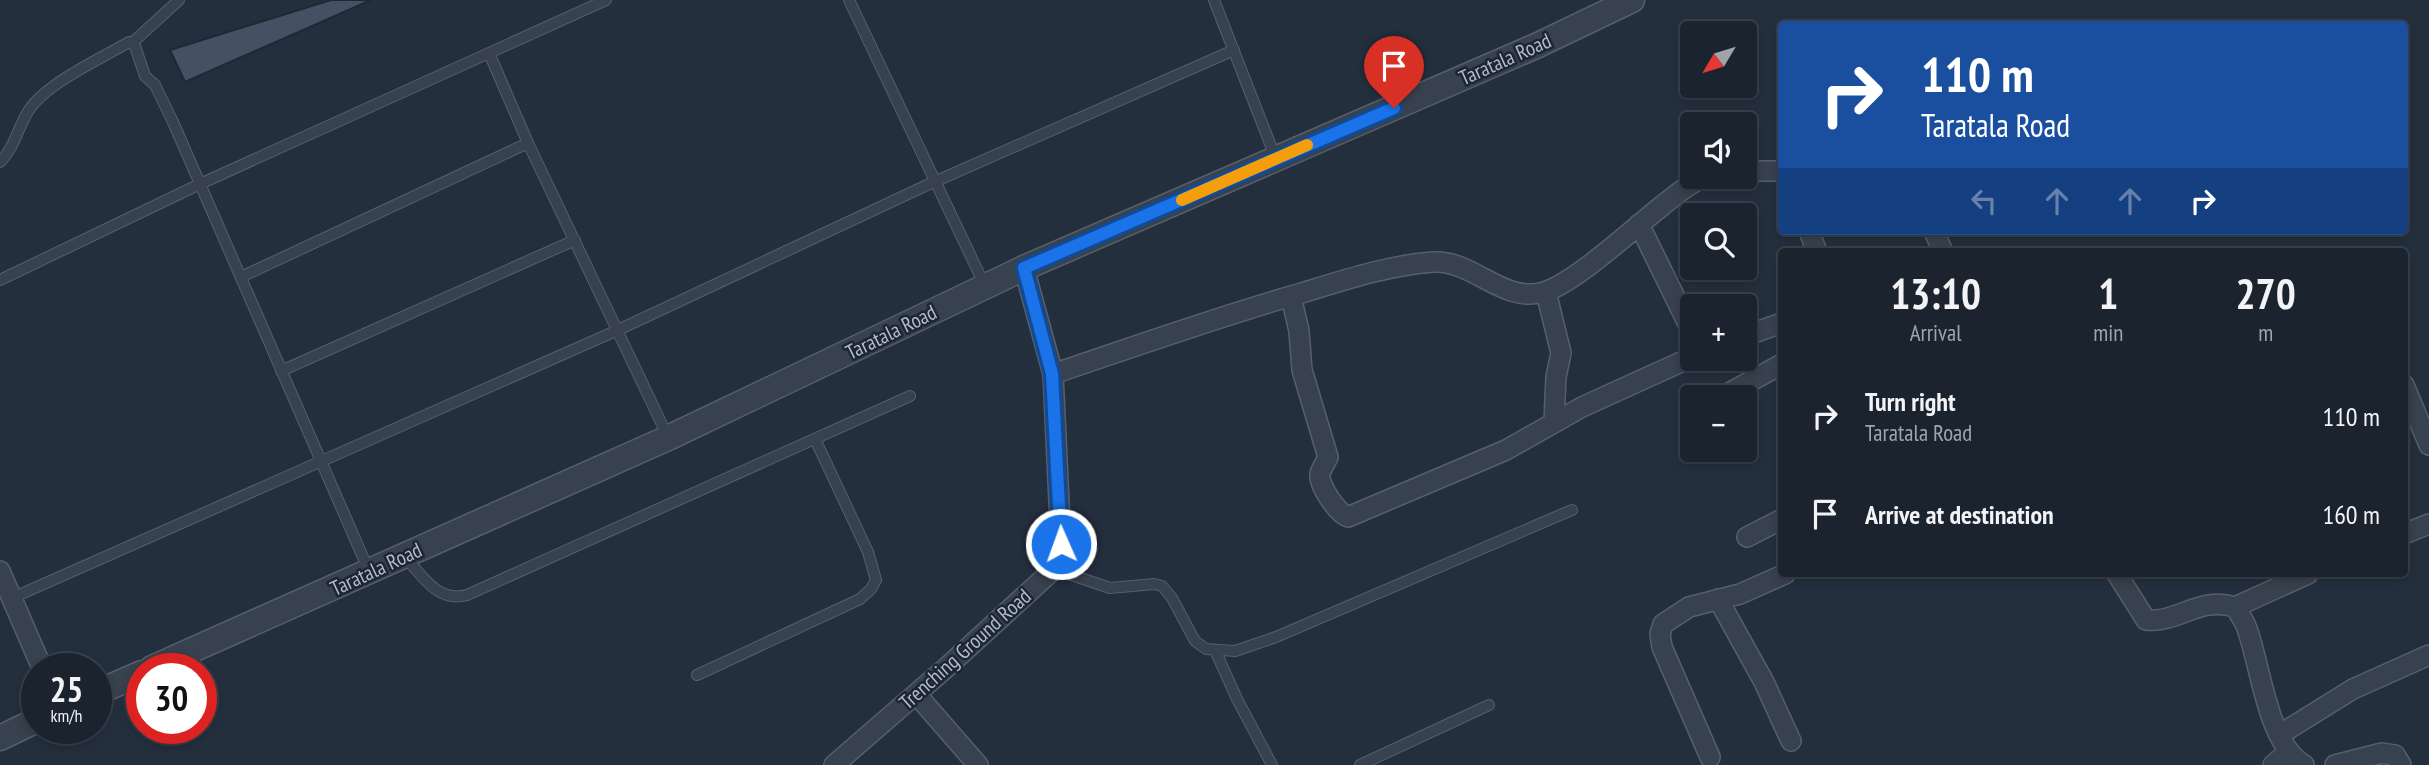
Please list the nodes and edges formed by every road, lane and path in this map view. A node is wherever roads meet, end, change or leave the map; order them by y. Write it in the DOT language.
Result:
graph roads {
  1 [pos="179,0"];
  2 [pos="606,0"];
  3 [pos="849,0"];
  4 [pos="1214,0"];
  5 [pos="1632,0"];
  6 [pos="132,43"];
  7 [pos="1234,50"];
  8 [pos="489,53"];
  9 [pos="528,144"];
  10 [pos="1276,159"];
  11 [pos="0,162"];
  12 [pos="1757,171"];
  13 [pos="1778,172"];
  14 [pos="937,180"];
  15 [pos="200,184"];
  16 [pos="1685,189"];
  17 [pos="1639,224"];
  18 [pos="575,240"];
  19 [pos="1024,268"];
  20 [pos="241,278"];
  21 [pos="0,280"];
  22 [pos="986,286"];
  23 [pos="1546,292"];
  24 [pos="1291,296"];
  25 [pos="1680,308"];
  26 [pos="1778,324"];
  27 [pos="618,330"];
  28 [pos="1757,332"];
  29 [pos="1680,363"];
  30 [pos="1778,366"];
  31 [pos="281,371"];
  32 [pos="1052,374"];
  33 [pos="1744,385"];
  34 [pos="2408,394"];
  35 [pos="910,396"];
  36 [pos="1554,422"];
  37 [pos="668,438"];
  38 [pos="815,439"];
  39 [pos="2429,444"];
  40 [pos="319,460"];
  41 [pos="1572,510"];
  42 [pos="1778,521"];
  43 [pos="1746,537"];
  44 [pos="403,555"];
  45 [pos="1054,569"];
  46 [pos="0,570"];
  47 [pos="369,572"];
  48 [pos="1778,577"];
  49 [pos="2120,577"];
  50 [pos="2301,577"];
  51 [pos="12,598"];
  52 [pos="1718,600"];
  53 [pos="2235,607"];
  54 [pos="1215,650"];
  55 [pos="36,653"];
  56 [pos="186,653"];
  57 [pos="2429,656"];
  58 [pos="697,675"];
  59 [pos="916,694"];
  60 [pos="1489,705"];
  61 [pos="21,728"];
  62 [pos="0,738"];
  63 [pos="1791,741"];
  64 [pos="2283,743"];
  65 [pos="1710,757"];
  66 [pos="834,765"];
  67 [pos="978,765"];
  68 [pos="1272,765"];
  69 [pos="1360,765"];
  70 [pos="2273,765"];
  71 [pos="2304,765"];
  72 [pos="2336,765"];
  73 [pos="2402,765"];
  1 -- 6 [label="lane"];
  2 -- 8 [label="lane"];
  3 -- 14 [label="lane"];
  4 -- 7 [label="lane"];
  5 -- 10 [label="street, Taratala Road"];
  6 -- 11 [label="lane"];
  6 -- 15 [label="lane"];
  7 -- 10 [label="lane"];
  7 -- 14 [label="lane"];
  8 -- 9 [label="lane"];
  8 -- 15 [label="lane"];
  9 -- 18 [label="lane"];
  9 -- 20 [label="lane"];
  10 -- 19 [label="street, Taratala Road"];
  12 -- 13 [label="street"];
  14 -- 22 [label="lane"];
  14 -- 27 [label="lane"];
  15 -- 20 [label="lane"];
  15 -- 21 [label="lane"];
  16 -- 17 [label="street"];
  17 -- 23 [label="street"];
  17 -- 25 [label="street"];
  18 -- 27 [label="lane"];
  18 -- 31 [label="lane"];
  19 -- 22 [label="street, Taratala Road"];
  19 -- 32 [label="street"];
  20 -- 31 [label="lane"];
  22 -- 37 [label="street, Taratala Road"];
  23 -- 24 [label="street"];
  23 -- 36 [label="street"];
  24 -- 32 [label="street"];
  24 -- 36 [label="street"];
  26 -- 28 [label="street"];
  27 -- 37 [label="lane"];
  27 -- 40 [label="lane"];
  29 -- 36 [label="street"];
  30 -- 33 [label="street"];
  31 -- 40 [label="lane"];
  32 -- 45 [label="street"];
  34 -- 39 [label="street"];
  35 -- 38 [label="lane"];
  37 -- 44 [label="street, Taratala Road"];
  38 -- 44 [label="lane"];
  38 -- 58 [label="lane"];
  40 -- 47 [label="lane"];
  40 -- 51 [label="lane"];
  41 -- 54 [label="lane"];
  42 -- 43 [label="street"];
  44 -- 47 [label="street, Taratala Road"];
  45 -- 54 [label="lane"];
  45 -- 59 [label="street, Trenching Ground Road"];
  46 -- 51 [label="street"];
  47 -- 56 [label="street, Taratala Road"];
  48 -- 52 [label="street"];
  49 -- 53 [label="street"];
  50 -- 53 [label="street"];
  51 -- 55 [label="street"];
  52 -- 63 [label="street"];
  52 -- 65 [label="street"];
  53 -- 64 [label="street"];
  54 -- 68 [label="lane"];
  57 -- 64 [label="street"];
  59 -- 66 [label="street, Trenching Ground Road"];
  59 -- 67 [label="street"];
  60 -- 69 [label="lane"];
  61 -- 62 [label="street"];
  64 -- 70 [label="street"];
  64 -- 71 [label="street"];
  72 -- 73 [label="street"];
}
